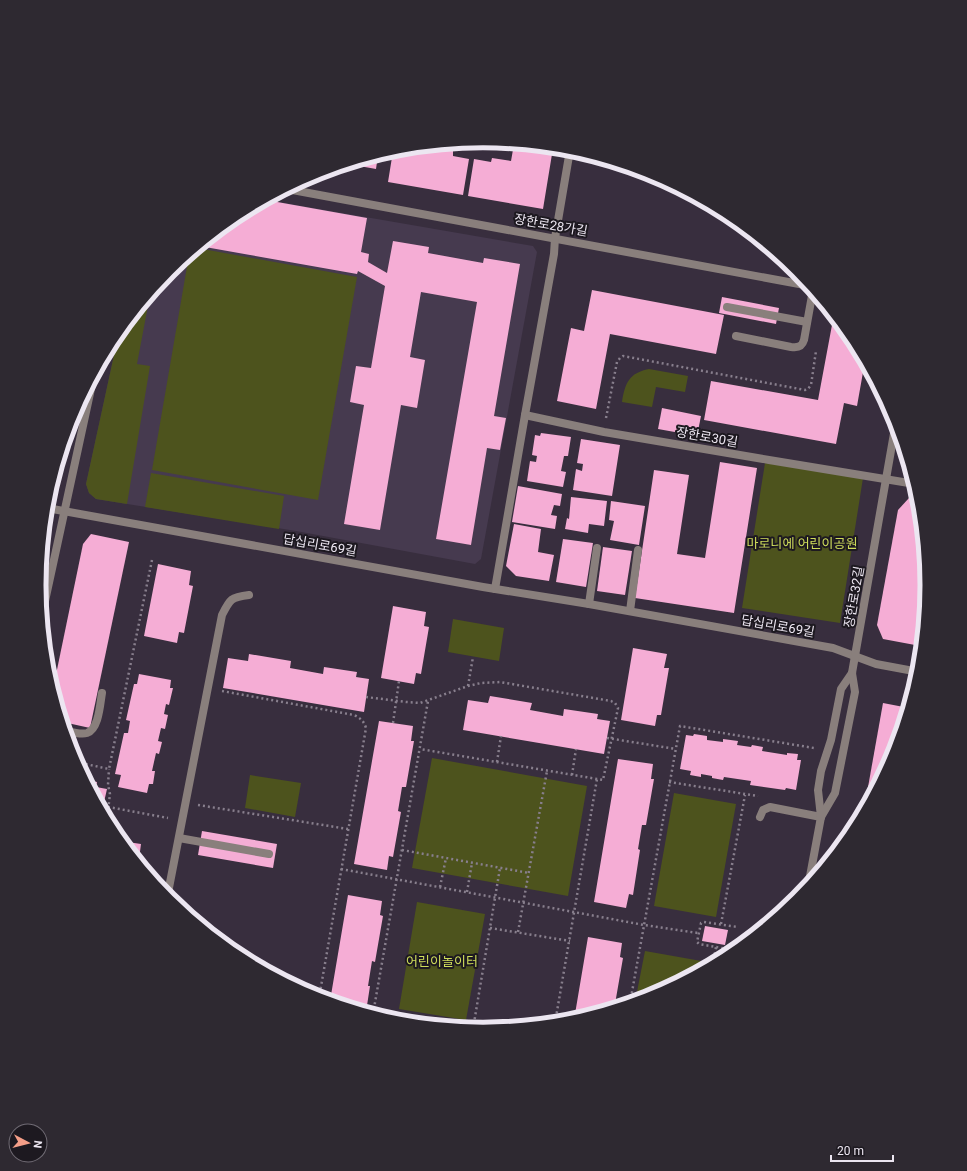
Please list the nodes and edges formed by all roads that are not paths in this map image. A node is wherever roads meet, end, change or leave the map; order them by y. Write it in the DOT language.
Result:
graph roads {
  1 [pos="569,156"];
  2 [pos="295,191"];
  3 [pos="555,238"];
  4 [pos="800,284"];
  5 [pos="812,297"];
  6 [pos="728,307"];
  7 [pos="807,322"];
  8 [pos="736,336"];
  9 [pos="90,394"];
  10 [pos="525,415"];
  11 [pos="894,434"];
  12 [pos="887,478"];
  13 [pos="909,483"];
  14 [pos="53,509"];
  15 [pos="65,512"];
  16 [pos="597,548"];
  17 [pos="638,550"];
  18 [pos="495,589"];
  19 [pos="249,595"];
  20 [pos="46,596"];
  21 [pos="589,604"];
  22 [pos="630,611"];
  23 [pos="855,656"];
  24 [pos="913,671"];
  25 [pos="852,673"];
  26 [pos="102,693"];
  27 [pos="71,731"];
  28 [pos="760,817"];
  29 [pos="822,817"];
  30 [pos="179,838"];
  31 [pos="269,854"];
  32 [pos="810,876"];
  33 [pos="169,889"];
  1 -- 3 [label="street"];
  2 -- 3 [label="street, 장한로28가길"];
  3 -- 4 [label="street, 장한로28가길"];
  3 -- 10 [label="street"];
  5 -- 7 [label="street"];
  6 -- 7 [label="street"];
  7 -- 8 [label="street"];
  9 -- 15 [label="street"];
  10 -- 12 [label="street, 장한로30길"];
  10 -- 18 [label="street"];
  11 -- 12 [label="street, 장한로32길"];
  12 -- 13 [label="street"];
  12 -- 23 [label="street, 장한로32길"];
  14 -- 15 [label="street, 답십리로69길"];
  15 -- 18 [label="street, 답십리로69길"];
  15 -- 20 [label="street"];
  16 -- 21 [label="street"];
  17 -- 22 [label="street"];
  18 -- 21 [label="street, 답십리로69길"];
  19 -- 30 [label="street"];
  21 -- 22 [label="street, 답십리로69길"];
  22 -- 23 [label="street, 답십리로69길"];
  23 -- 24 [label="street, 답십리로69길"];
  23 -- 25 [label="street, 장한로32길"];
  25 -- 29 [label="street, 장한로32길"];
  25 -- 29 [label="street, 장한로32길"];
  26 -- 27 [label="street"];
  28 -- 29 [label="street"];
  29 -- 32 [label="street, 장한로32길"];
  30 -- 31 [label="street"];
  30 -- 33 [label="street"];
}
